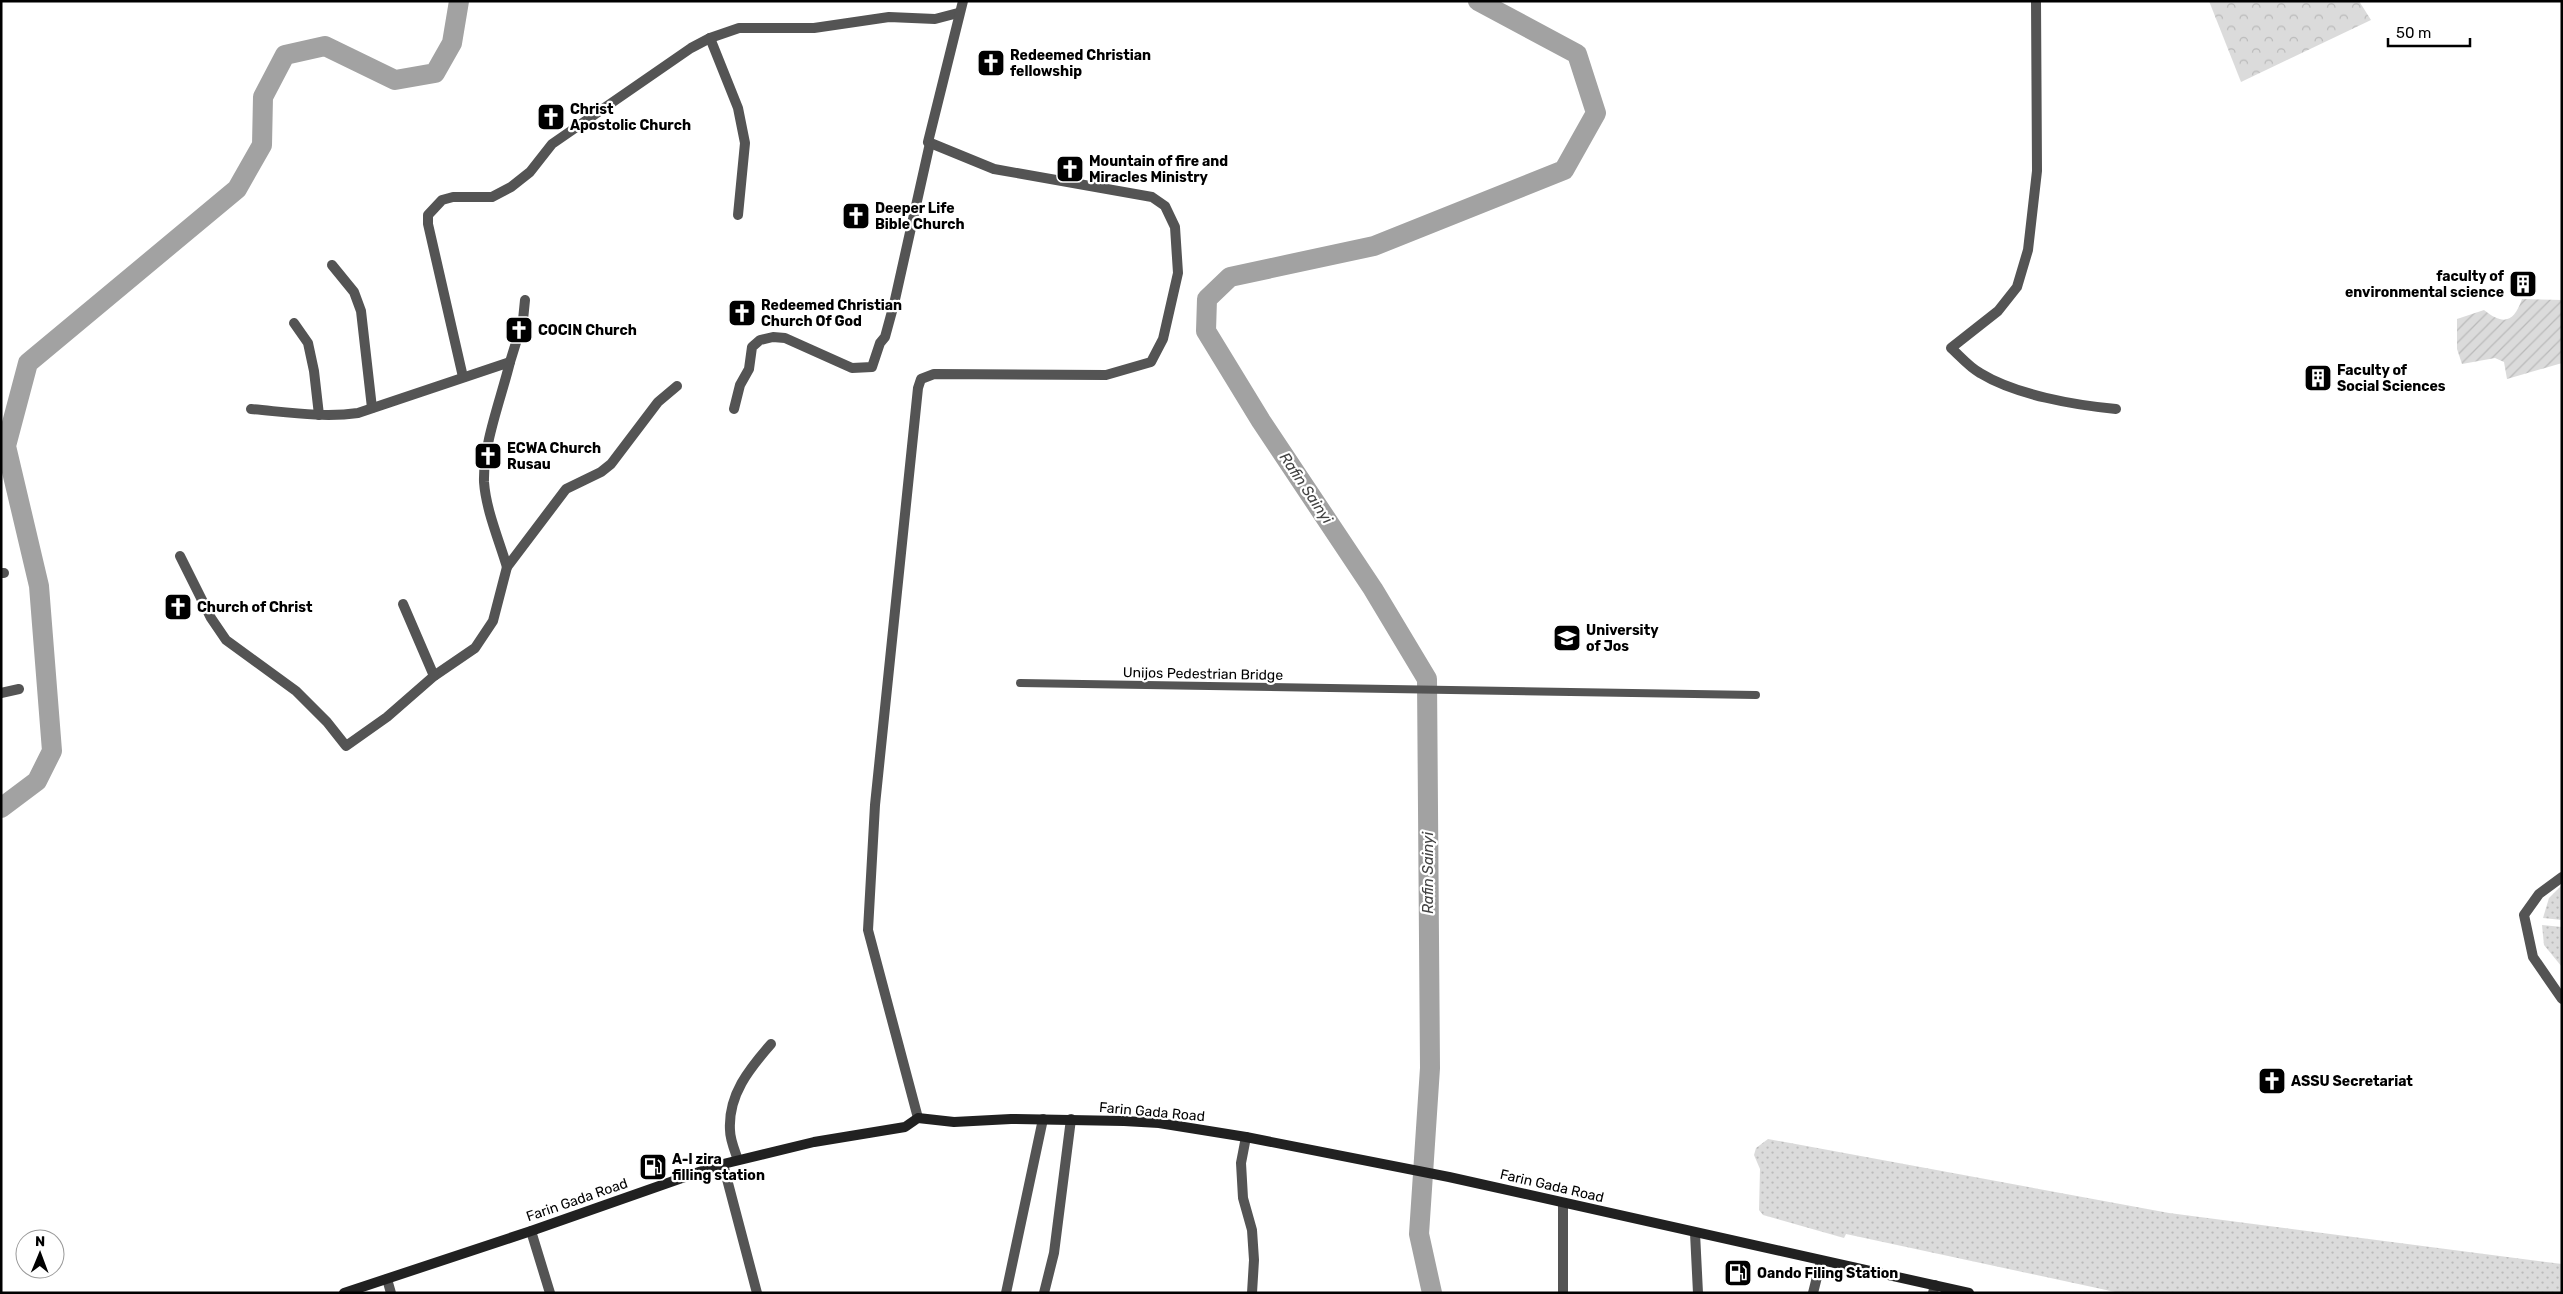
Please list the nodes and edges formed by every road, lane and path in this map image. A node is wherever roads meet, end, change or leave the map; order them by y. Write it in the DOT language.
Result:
graph roads {
  1 [pos="963,1"];
  2 [pos="2036,1"];
  3 [pos="958,13"];
  4 [pos="710,38"];
  5 [pos="930,143"];
  6 [pos="738,215"];
  7 [pos="332,265"];
  8 [pos="525,300"];
  9 [pos="294,323"];
  10 [pos="510,362"];
  11 [pos="463,377"];
  12 [pos="677,386"];
  13 [pos="372,408"];
  14 [pos="251,409"];
  15 [pos="734,409"];
  16 [pos="2116,409"];
  17 [pos="319,415"];
  18 [pos="180,556"];
  19 [pos="507,567"];
  20 [pos="404,604"];
  21 [pos="434,676"];
  22 [pos="1020,683"];
  23 [pos="19,689"];
  24 [pos="1,693"];
  25 [pos="1756,695"];
  26 [pos="2562,877"];
  27 [pos="2562,999"];
  28 [pos="772,1044"];
  29 [pos="918,1118"];
  30 [pos="1043,1119"];
  31 [pos="1071,1119"];
  32 [pos="1246,1137"];
  33 [pos="738,1160"];
  34 [pos="724,1164"];
  35 [pos="1563,1203"];
  36 [pos="531,1231"];
  37 [pos="1695,1233"];
  38 [pos="1821,1261"];
  39 [pos="387,1279"];
  40 [pos="1934,1289"];
  41 [pos="357,1291"];
  42 [pos="344,1293"];
  43 [pos="392,1293"];
  44 [pos="550,1293"];
  45 [pos="757,1293"];
  46 [pos="1006,1293"];
  47 [pos="1044,1293"];
  48 [pos="1252,1293"];
  49 [pos="1564,1293"];
  50 [pos="1698,1293"];
  51 [pos="1813,1293"];
  52 [pos="1969,1293"];
  1 -- 3 [label="street"];
  2 -- 16 [label="street"];
  3 -- 4 [label="street"];
  3 -- 5 [label="street"];
  4 -- 6 [label="street"];
  4 -- 11 [label="street"];
  5 -- 15 [label="street"];
  5 -- 29 [label="street"];
  7 -- 13 [label="street"];
  8 -- 10 [label="street"];
  9 -- 17 [label="street"];
  10 -- 11 [label="street"];
  10 -- 19 [label="street"];
  11 -- 13 [label="street"];
  12 -- 19 [label="street"];
  13 -- 17 [label="street"];
  14 -- 17 [label="street"];
  18 -- 21 [label="street"];
  19 -- 21 [label="street"];
  20 -- 21 [label="street"];
  22 -- 25 [label="street, Unijos Pedestrian Bridge"];
  23 -- 24 [label="street"];
  26 -- 27 [label="street"];
  28 -- 33 [label="street"];
  29 -- 30 [label="main road, Farin Gada Road"];
  29 -- 33 [label="main road, Farin Gada Road"];
  30 -- 31 [label="main road, Farin Gada Road"];
  30 -- 46 [label="street"];
  31 -- 32 [label="main road, Farin Gada Road"];
  31 -- 47 [label="street"];
  32 -- 35 [label="main road, Farin Gada Road"];
  32 -- 48 [label="street"];
  33 -- 34 [label="main road, Farin Gada Road"];
  34 -- 36 [label="main road, Farin Gada Road"];
  34 -- 45 [label="street"];
  35 -- 37 [label="main road, Farin Gada Road"];
  35 -- 49 [label="street"];
  36 -- 39 [label="main road, Farin Gada Road"];
  36 -- 44 [label="street"];
  37 -- 38 [label="main road, Farin Gada Road"];
  37 -- 50 [label="street"];
  38 -- 40 [label="main road, Farin Gada Road"];
  38 -- 51 [label="street"];
  39 -- 41 [label="main road, Farin Gada Road"];
  39 -- 43 [label="street"];
  40 -- 52 [label="main road, Farin Gada Road"];
  41 -- 42 [label="main road, Farin Gada Road"];
}
